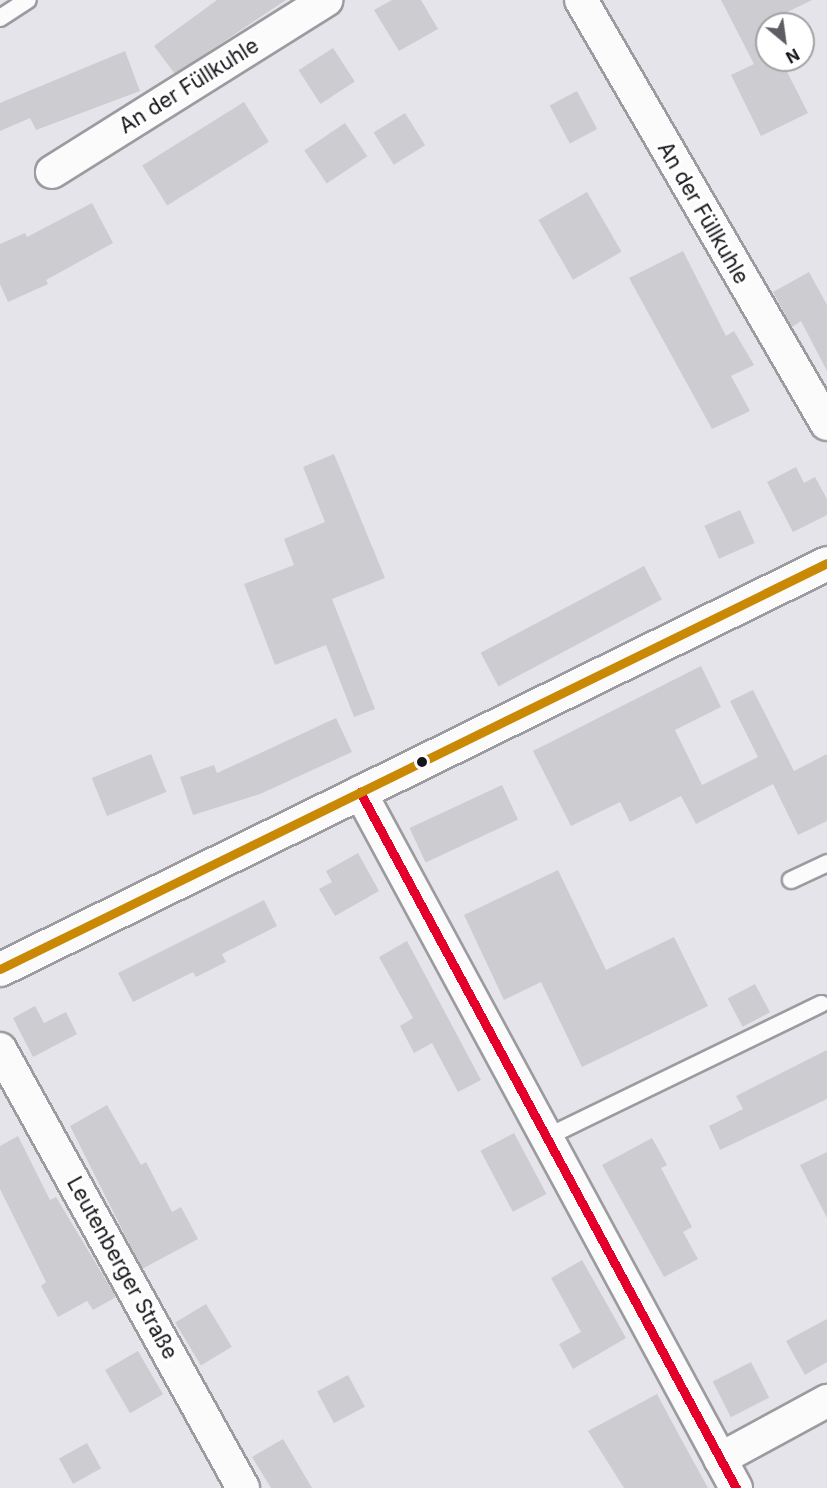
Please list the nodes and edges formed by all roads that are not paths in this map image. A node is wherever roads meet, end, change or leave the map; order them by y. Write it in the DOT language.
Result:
graph roads {
  1 [pos="28,0"];
  2 [pos="326,0"];
  3 [pos="581,0"];
  4 [pos="0,18"];
  5 [pos="52,172"];
  6 [pos="827,424"];
  7 [pos="827,563"];
  8 [pos="360,792"];
  9 [pos="827,863"];
  10 [pos="791,880"];
  11 [pos="0,969"];
  12 [pos="821,1004"];
  13 [pos="0,1049"];
  14 [pos="545,1138"];
  15 [pos="827,1401"];
  16 [pos="720,1459"];
  17 [pos="243,1488"];
  18 [pos="736,1488"];
  1 -- 4 [label="lane"];
  2 -- 5 [label="street, An der Füllkuhle"];
  3 -- 6 [label="street, An der Füllkuhle"];
  7 -- 8 [label="street"];
  8 -- 11 [label="street"];
  8 -- 14 [label="street"];
  9 -- 10 [label="lane"];
  12 -- 14 [label="lane"];
  13 -- 17 [label="street, Leutenberger Straße"];
  14 -- 16 [label="street"];
  15 -- 16 [label="street"];
  16 -- 18 [label="street"];
}
